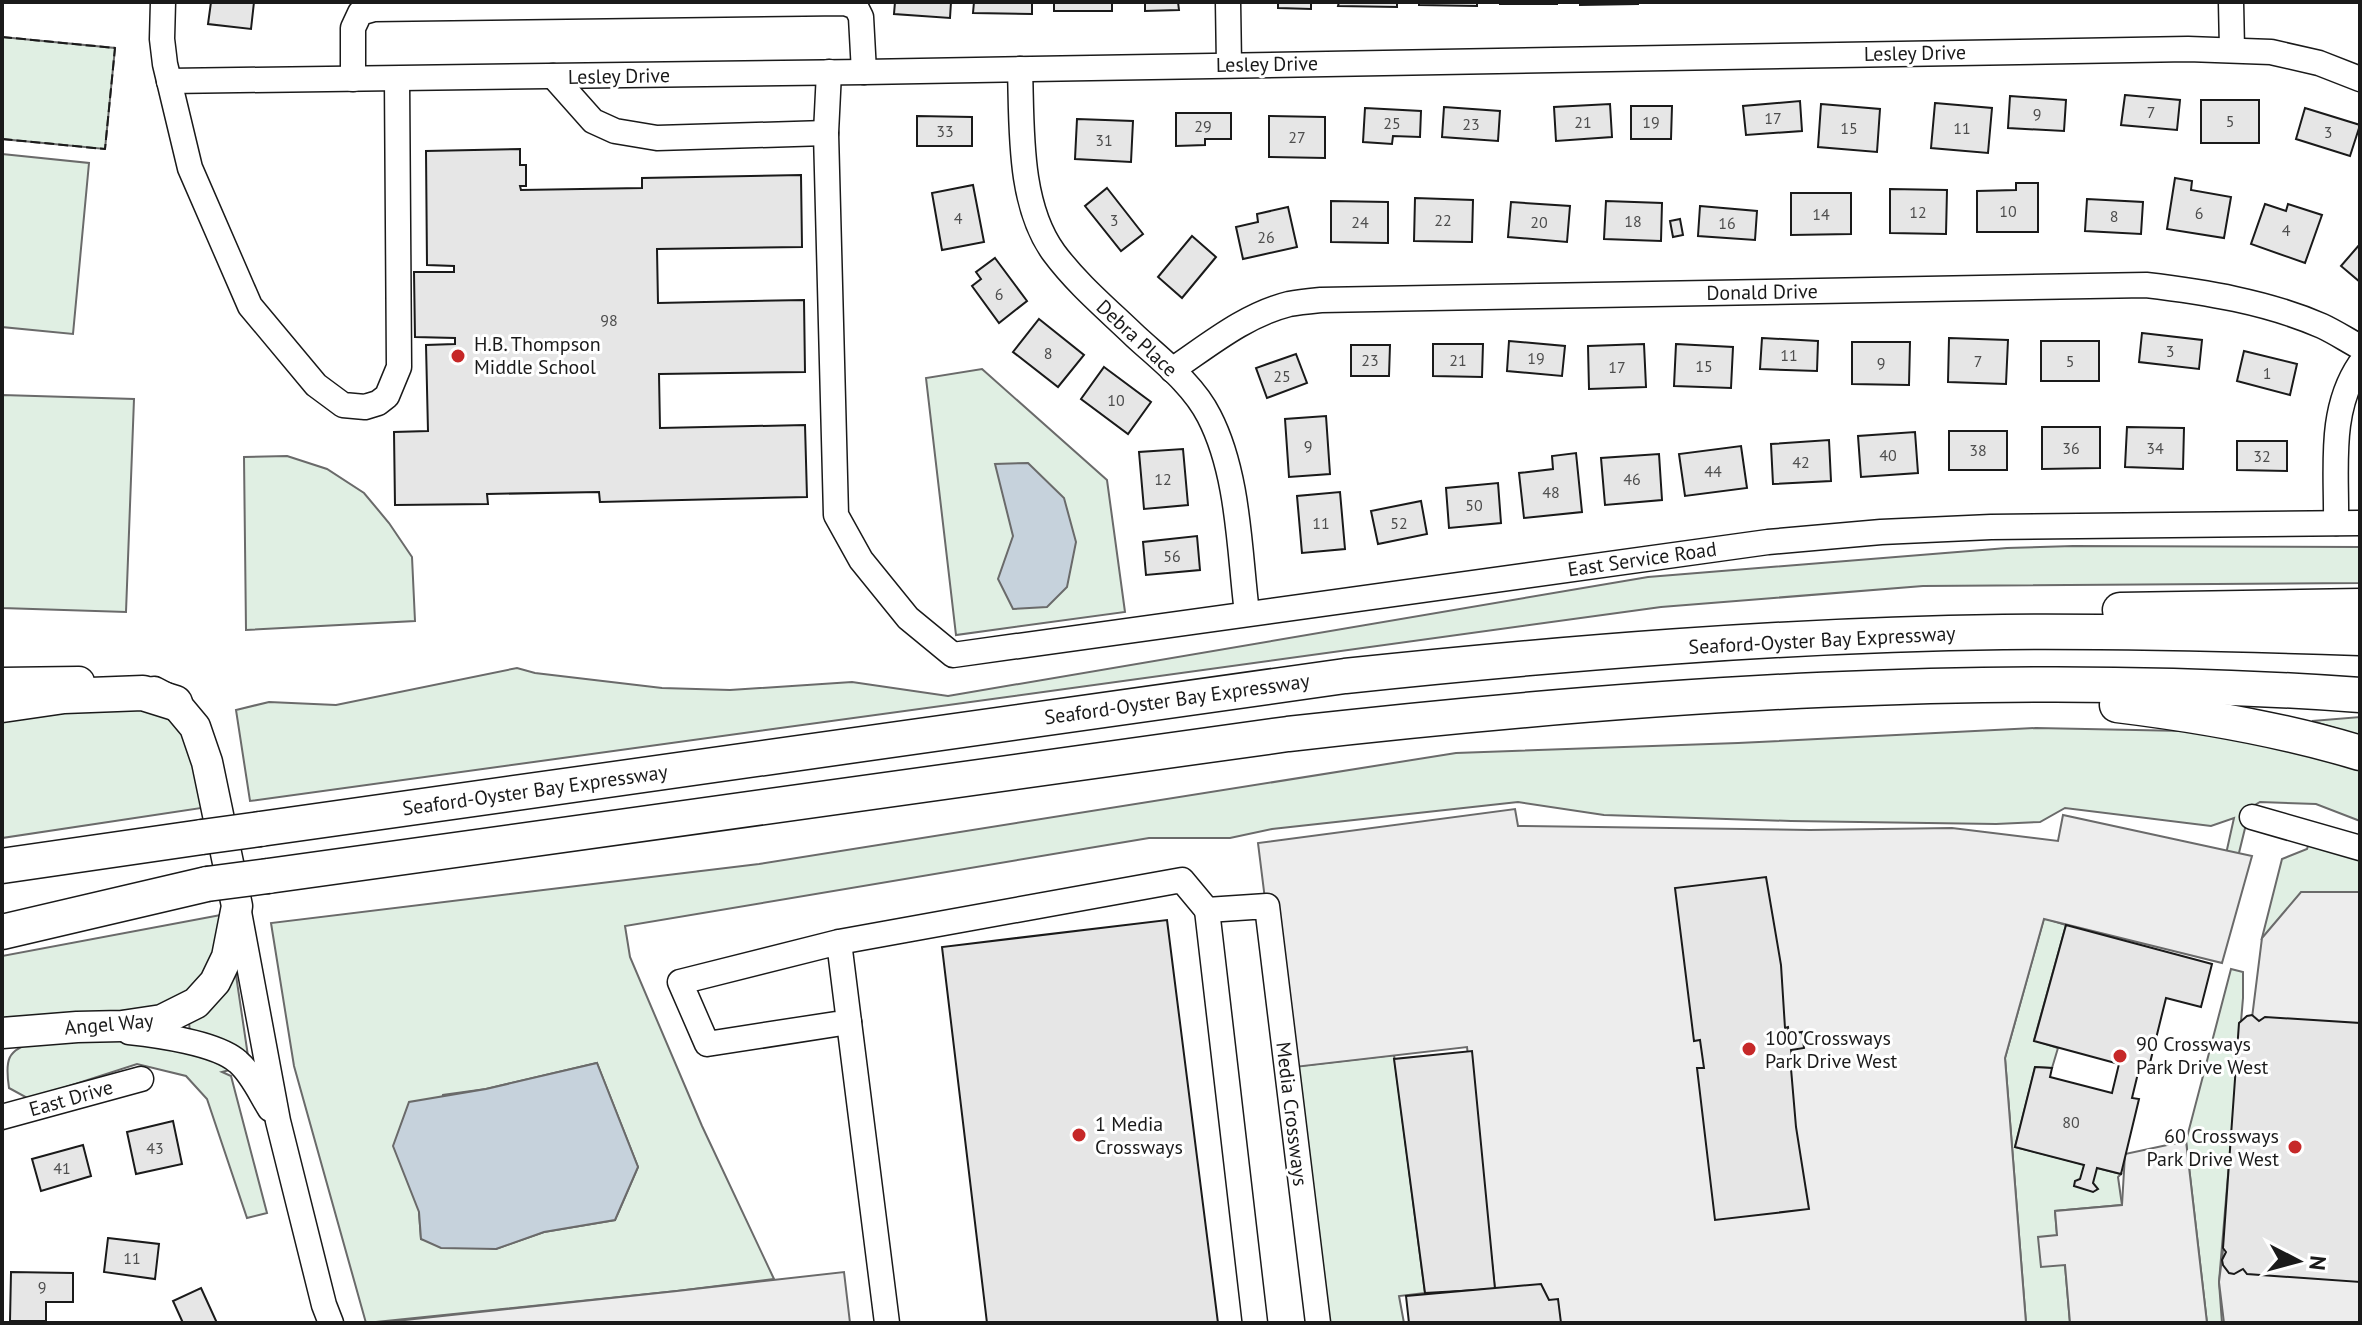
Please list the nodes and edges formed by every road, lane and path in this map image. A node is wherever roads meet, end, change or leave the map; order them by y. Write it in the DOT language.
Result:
graph roads {
  1 [pos="163,2"];
  2 [pos="1228,2"];
  3 [pos="2231,2"];
  4 [pos="2232,49"];
  5 [pos="1229,65"];
  6 [pos="1020,69"];
  7 [pos="167,72"];
  8 [pos="829,72"];
  9 [pos="864,72"];
  10 [pos="553,76"];
  11 [pos="353,79"];
  12 [pos="397,79"];
  13 [pos="2360,79"];
  14 [pos="826,133"];
  15 [pos="2360,347"];
  16 [pos="2360,364"];
  17 [pos="1172,370"];
  18 [pos="2348,523"];
  19 [pos="2360,606"];
  20 [pos="1247,613"];
  21 [pos="2360,638"];
  22 [pos="1693,645"];
  23 [pos="2,683"];
  24 [pos="2360,695"];
  25 [pos="1617,701"];
  26 [pos="175,703"];
  27 [pos="2,705"];
  28 [pos="2360,753"];
  29 [pos="2252,817"];
  30 [pos="202,837"];
  31 [pos="2360,848"];
  32 [pos="2,853"];
  33 [pos="2,866"];
  34 [pos="207,884"];
  35 [pos="237,906"];
  36 [pos="1207,910"];
  37 [pos="2,914"];
  38 [pos="2,932"];
  39 [pos="839,942"];
  40 [pos="849,1022"];
  41 [pos="77,1027"];
  42 [pos="32,1030"];
  43 [pos="2,1033"];
  44 [pos="2,1050"];
  45 [pos="141,1079"];
  46 [pos="2,1117"];
  47 [pos="278,1121"];
  48 [pos="331,1323"];
  49 [pos="887,1323"];
  50 [pos="1255,1323"];
  51 [pos="1318,1323"];
  1 -- 7 [label="street"];
  2 -- 5 [label="street"];
  3 -- 4 [label="street"];
  4 -- 5 [label="street, Lesley Drive"];
  4 -- 13 [label="street, Lesley Drive"];
  5 -- 6 [label="street, Lesley Drive"];
  6 -- 9 [label="street, Lesley Drive"];
  6 -- 17 [label="street, Debra Place"];
  7 -- 11 [label="street, Lesley Drive"];
  7 -- 12 [label="street"];
  8 -- 9 [label="street, Lesley Drive"];
  8 -- 10 [label="street, Lesley Drive"];
  8 -- 14 [label="street"];
  9 -- 11 [label="street"];
  10 -- 12 [label="street, Lesley Drive"];
  10 -- 14 [label="street"];
  11 -- 12 [label="street, Lesley Drive"];
  14 -- 20 [label="street, East Service Road"];
  15 -- 17 [label="street, Donald Drive"];
  16 -- 18 [label="street"];
  17 -- 20 [label="street, Debra Place"];
  18 -- 20 [label="street, East Service Road"];
  19 -- 22 [label="highway"];
  21 -- 22 [label="highway, Seaford-Oyster Bay Expressway"];
  22 -- 30 [label="highway, Seaford-Oyster Bay Expressway, bridge"];
  23 -- 26 [label="main road"];
  24 -- 25 [label="highway"];
  25 -- 28 [label="highway"];
  25 -- 34 [label="highway, bridge"];
  26 -- 27 [label="highway"];
  26 -- 35 [label="main road, Angel Way"];
  29 -- 31 [label="street"];
  30 -- 32 [label="highway"];
  30 -- 33 [label="highway, Seaford-Oyster Bay Expressway"];
  34 -- 37 [label="highway"];
  34 -- 38 [label="highway"];
  35 -- 41 [label="main road, Angel Way"];
  35 -- 47 [label="street"];
  36 -- 39 [label="street"];
  36 -- 50 [label="street"];
  36 -- 51 [label="street, Media Crossways"];
  39 -- 40 [label="street"];
  39 -- 40 [label="street"];
  40 -- 49 [label="street"];
  41 -- 42 [label="main road, Angel Way"];
  41 -- 47 [label="street"];
  42 -- 43 [label="main road, Angel Way"];
  42 -- 44 [label="street"];
  45 -- 46 [label="street, East Drive"];
  47 -- 48 [label="street"];
}
